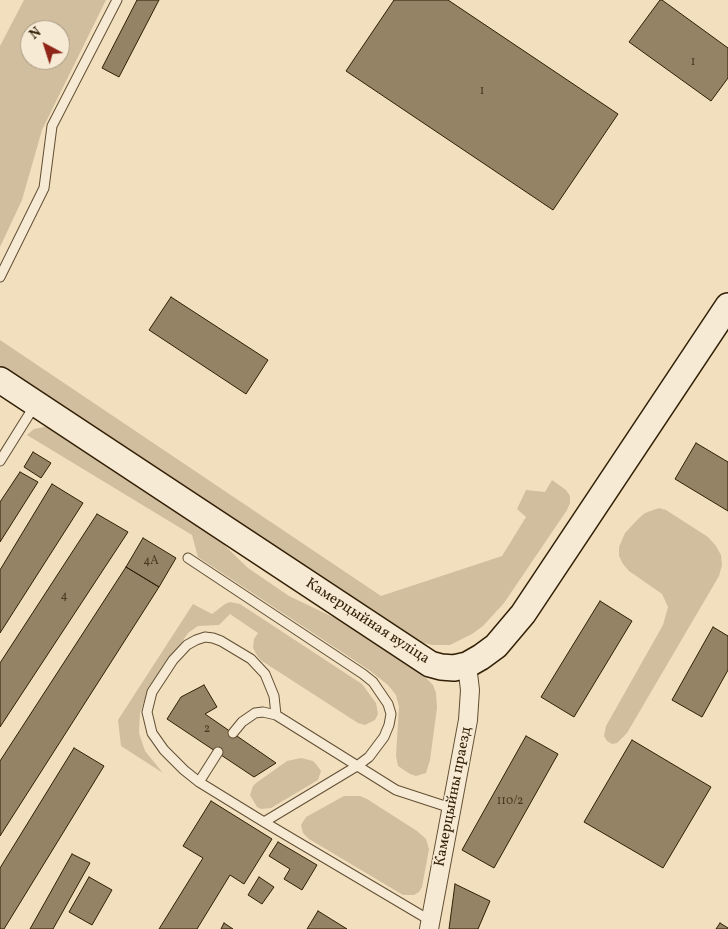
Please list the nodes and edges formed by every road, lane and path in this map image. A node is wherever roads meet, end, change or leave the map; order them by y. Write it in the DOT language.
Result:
graph roads {
  1 [pos="117,0"];
  2 [pos="0,278"];
  3 [pos="728,306"];
  4 [pos="0,380"];
  5 [pos="36,403"];
  6 [pos="0,461"];
  7 [pos="188,558"];
  8 [pos="467,665"];
  9 [pos="276,715"];
  10 [pos="233,733"];
  11 [pos="218,752"];
  12 [pos="357,766"];
  13 [pos="200,782"];
  14 [pos="451,808"];
  15 [pos="264,822"];
  16 [pos="430,925"];
  1 -- 2 [label="lane"];
  3 -- 8 [label="main road, Камерцыйная вуліца"];
  4 -- 5 [label="main road, Камерцыйная вуліца"];
  5 -- 6 [label="lane"];
  5 -- 8 [label="main road, Камерцыйная вуліца"];
  7 -- 12 [label="lane"];
  8 -- 14 [label="street, Камерцыйны праезд"];
  9 -- 10 [label="lane"];
  9 -- 12 [label="lane"];
  9 -- 13 [label="lane"];
  11 -- 13 [label="lane"];
  12 -- 14 [label="lane"];
  12 -- 15 [label="lane"];
  13 -- 15 [label="lane"];
  14 -- 16 [label="street, Камерцыйны праезд"];
  15 -- 16 [label="lane"];
}
